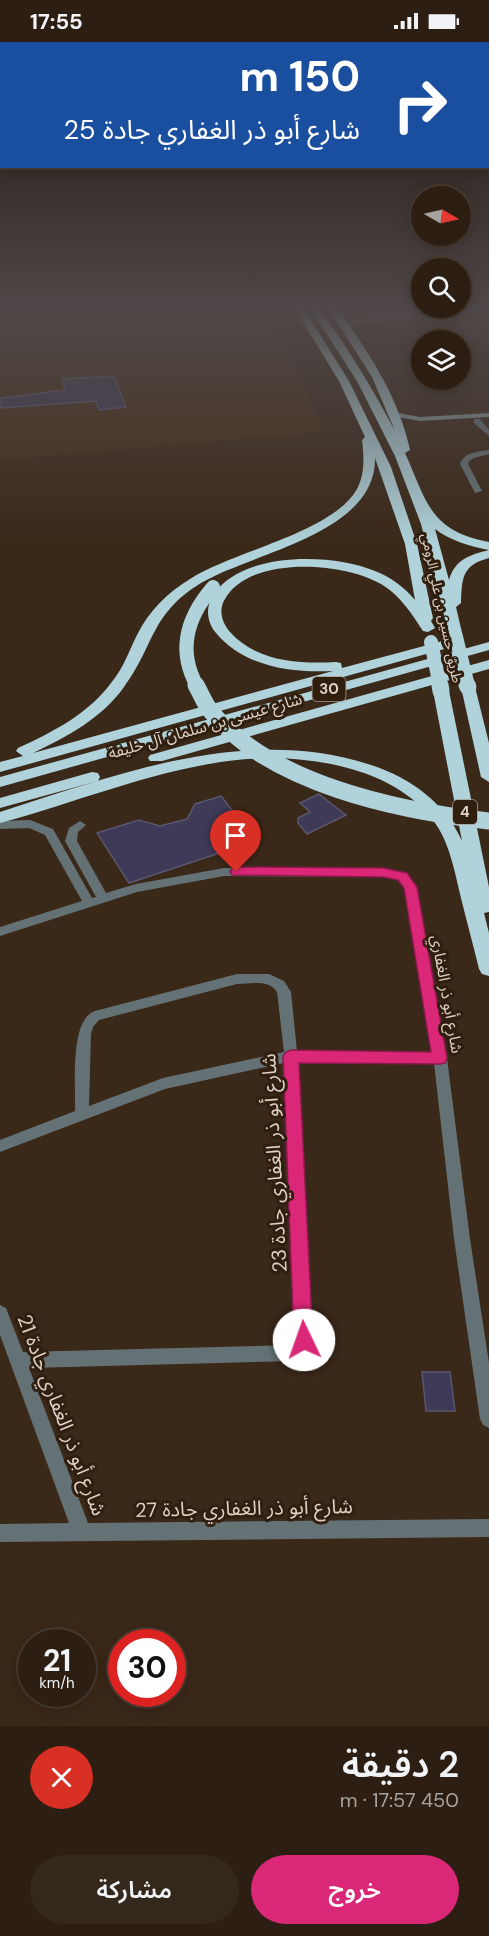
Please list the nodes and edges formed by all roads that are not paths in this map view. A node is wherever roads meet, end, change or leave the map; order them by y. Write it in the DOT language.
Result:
graph roads {
  1 [pos="348,390"];
  2 [pos="367,390"];
  3 [pos="383,390"];
  4 [pos="395,414"];
  5 [pos="489,415"];
  6 [pos="489,419"];
  7 [pos="477,421"];
  8 [pos="367,430"];
  9 [pos="402,434"];
  10 [pos="489,434"];
  11 [pos="489,453"];
  12 [pos="407,473"];
  13 [pos="478,491"];
  14 [pos="422,510"];
  15 [pos="296,538"];
  16 [pos="489,546"];
  17 [pos="489,554"];
  18 [pos="455,631"];
  19 [pos="489,634"];
  20 [pos="430,635"];
  21 [pos="489,646"];
  22 [pos="406,654"];
  23 [pos="489,664"];
  24 [pos="489,674"];
  25 [pos="473,706"];
  26 [pos="335,708"];
  27 [pos="489,731"];
  28 [pos="0,760"];
  29 [pos="0,767"];
  30 [pos="489,777"];
  31 [pos="0,782"];
  32 [pos="0,803"];
  33 [pos="0,818"];
  34 [pos="489,821"];
  35 [pos="0,825"];
  36 [pos="58,846"];
  37 [pos="104,898"];
  38 [pos="89,903"];
  39 [pos="0,932"];
  40 [pos="489,933"];
  41 [pos="489,969"];
  42 [pos="291,1056"];
  43 [pos="440,1058"];
  44 [pos="82,1115"];
  45 [pos="0,1146"];
  46 [pos="0,1313"];
  47 [pos="18,1360"];
  48 [pos="489,1419"];
  49 [pos="489,1528"];
  50 [pos="82,1532"];
  51 [pos="0,1533"];
  1 -- 8 [label="highway, طريق حسين بن علي الرومي / 4"];
  2 -- 12 [label="highway, طريق حسين بن علي الرومي"];
  3 -- 4 [label="highway"];
  4 -- 5 [label="street"];
  4 -- 9 [label="highway"];
  6 -- 7 [label="street"];
  7 -- 9 [label="street"];
  7 -- 10 [label="street"];
  8 -- 15 [label="highway"];
  8 -- 20 [label="highway, طريق حسين بن علي الرومي / 4"];
  9 -- 12 [label="highway"];
  11 -- 13 [label="street"];
  12 -- 14 [label="highway, طريق حسين بن علي الرومي"];
  14 -- 16 [label="highway"];
  14 -- 18 [label="highway, طريق حسين بن علي الرومي"];
  15 -- 28 [label="highway"];
  15 -- 34 [label="highway, bridge"];
  17 -- 18 [label="highway"];
  18 -- 25 [label="highway, طريق حسين بن علي الرومي, bridge"];
  19 -- 22 [label="highway"];
  20 -- 22 [label="highway"];
  20 -- 40 [label="highway, طريق حسين بن علي الرومي / 4, bridge"];
  21 -- 31 [label="highway, شارع عيسى بن سلمان آل خليفة / 30"];
  22 -- 29 [label="highway"];
  23 -- 26 [label="highway, شارع عيسى بن سلمان آل خليفة / 30"];
  24 -- 26 [label="highway"];
  25 -- 27 [label="highway"];
  25 -- 30 [label="highway, طريق حسين بن علي الرومي"];
  26 -- 32 [label="highway, شارع عيسى بن سلمان آل خليفة / 30"];
  33 -- 41 [label="highway"];
  35 -- 36 [label="street"];
  36 -- 37 [label="street"];
  36 -- 38 [label="street"];
  37 -- 38 [label="street, شارع أبو ذر الغفاري"];
  37 -- 43 [label="street, شارع أبو ذر الغفاري"];
  38 -- 39 [label="street, شارع أبو ذر الغفاري"];
  42 -- 43 [label="street"];
  42 -- 44 [label="street"];
  42 -- 44 [label="street, شارع أبو ذر الغفاري جادة 23"];
  42 -- 47 [label="street, شارع أبو ذر الغفاري جادة 23"];
  43 -- 48 [label="street, شارع أبو ذر الغفاري"];
  44 -- 45 [label="street"];
  46 -- 47 [label="street, شارع أبو ذر الغفاري جادة 21"];
  47 -- 50 [label="street, شارع أبو ذر الغفاري جادة 21"];
  49 -- 50 [label="street, شارع أبو ذر الغفاري جادة 27"];
  50 -- 51 [label="street, شارع أبو ذر الغفاري جادة 27"];
}
